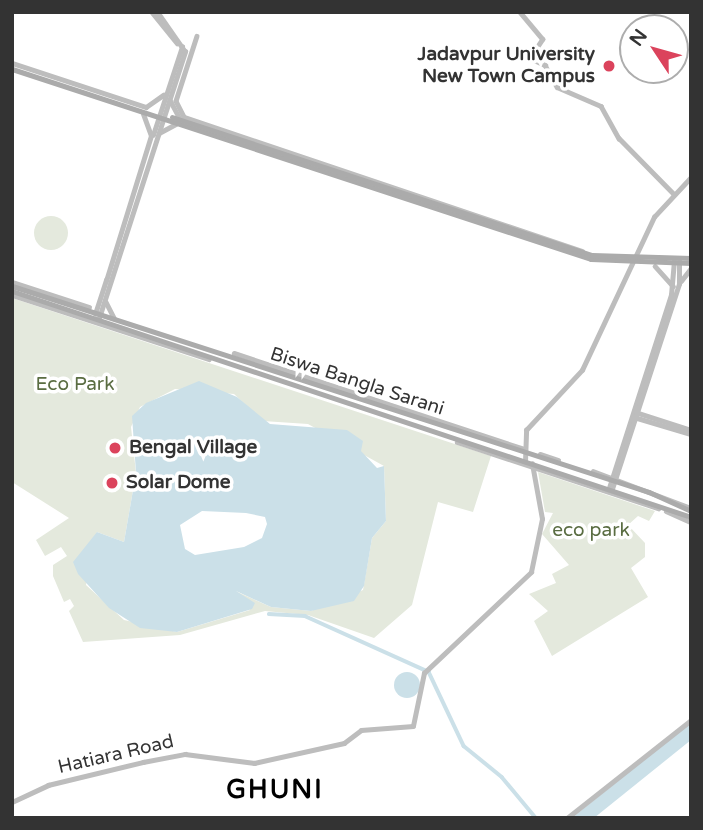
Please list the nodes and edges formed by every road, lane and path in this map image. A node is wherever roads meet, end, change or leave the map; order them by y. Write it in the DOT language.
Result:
graph roads {
  1 [pos="154,12"];
  2 [pos="520,12"];
  3 [pos="197,36"];
  4 [pos="181,47"];
  5 [pos="12,67"];
  6 [pos="180,79"];
  7 [pos="168,98"];
  8 [pos="146,110"];
  9 [pos="162,116"];
  10 [pos="181,122"];
  11 [pos="156,133"];
  12 [pos="691,177"];
  13 [pos="674,194"];
  14 [pos="582,251"];
  15 [pos="638,261"];
  16 [pos="676,262"];
  17 [pos="691,263"];
  18 [pos="655,266"];
  19 [pos="106,281"];
  20 [pos="12,284"];
  21 [pos="676,286"];
  22 [pos="12,293"];
  23 [pos="102,299"];
  24 [pos="59,300"];
  25 [pos="89,307"];
  26 [pos="79,308"];
  27 [pos="97,316"];
  28 [pos="116,320"];
  29 [pos="234,353"];
  30 [pos="634,415"];
  31 [pos="691,432"];
  32 [pos="528,452"];
  33 [pos="530,465"];
  34 [pos="613,479"];
  35 [pos="610,489"];
  36 [pos="691,510"];
  37 [pos="691,519"];
  38 [pos="691,720"];
  39 [pos="12,802"];
  40 [pos="567,818"];
  1 -- 4 [label="street"];
  2 -- 13 [label="street"];
  3 -- 6 [label="street"];
  4 -- 5 [label="street"];
  4 -- 6 [label="street"];
  4 -- 7 [label="street"];
  5 -- 8 [label="main road"];
  5 -- 19 [label="street"];
  6 -- 7 [label="street"];
  6 -- 14 [label="street"];
  7 -- 8 [label="street"];
  7 -- 9 [label="street"];
  7 -- 10 [label="street"];
  8 -- 9 [label="main road"];
  8 -- 11 [label="street"];
  9 -- 10 [label="main road"];
  9 -- 11 [label="street"];
  10 -- 11 [label="street"];
  10 -- 14 [label="main road"];
  10 -- 15 [label="main road"];
  11 -- 19 [label="street"];
  12 -- 13 [label="street"];
  13 -- 15 [label="street"];
  14 -- 15 [label="main road"];
  15 -- 16 [label="main road"];
  15 -- 18 [label="main road"];
  15 -- 32 [label="street"];
  16 -- 17 [label="main road"];
  16 -- 18 [label="main road"];
  16 -- 21 [label="street"];
  17 -- 21 [label="street"];
  18 -- 21 [label="street"];
  19 -- 23 [label="street"];
  20 -- 24 [label="main road, Biswa Bangla Sarani"];
  21 -- 30 [label="street"];
  22 -- 27 [label="main road, Biswa Bangla Sarani"];
  22 -- 33 [label="street"];
  23 -- 25 [label="street"];
  23 -- 27 [label="street"];
  23 -- 28 [label="street"];
  24 -- 25 [label="street"];
  24 -- 26 [label="main road, Biswa Bangla Sarani"];
  25 -- 26 [label="street"];
  26 -- 27 [label="main road, Biswa Bangla Sarani"];
  27 -- 28 [label="main road, Biswa Bangla Sarani"];
  27 -- 33 [label="main road, Biswa Bangla Sarani"];
  28 -- 32 [label="main road, Biswa Bangla Sarani"];
  29 -- 32 [label="street"];
  30 -- 31 [label="street"];
  30 -- 34 [label="street"];
  32 -- 33 [label="street"];
  32 -- 34 [label="main road, Biswa Bangla Sarani"];
  33 -- 35 [label="main road, Biswa Bangla Sarani"];
  33 -- 37 [label="street"];
  33 -- 39 [label="street, Hatiara Road"];
  34 -- 35 [label="street"];
  34 -- 36 [label="main road, Biswa Bangla Sarani"];
  35 -- 37 [label="main road, Biswa Bangla Sarani"];
  38 -- 40 [label="street"];
}
